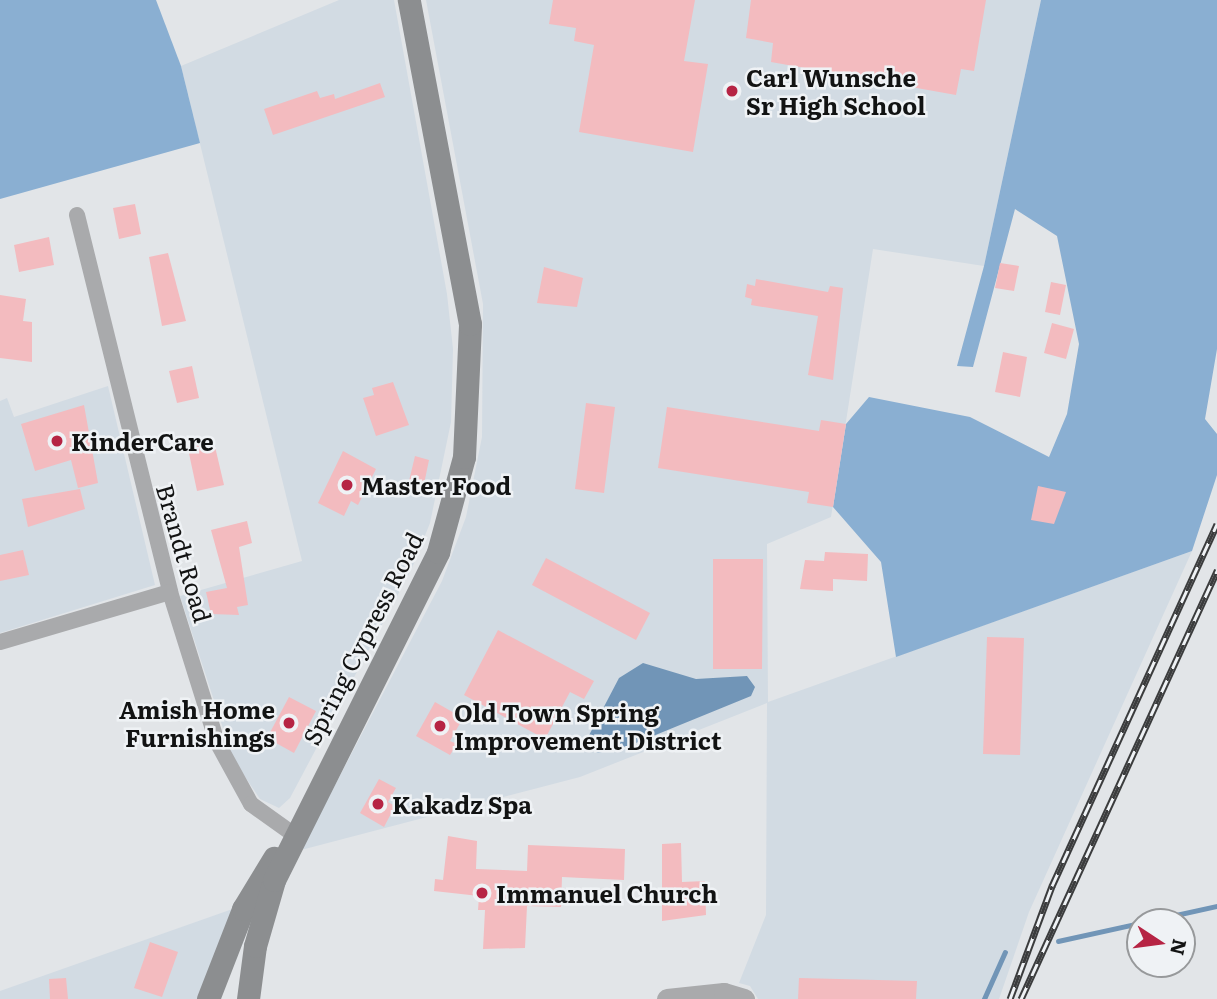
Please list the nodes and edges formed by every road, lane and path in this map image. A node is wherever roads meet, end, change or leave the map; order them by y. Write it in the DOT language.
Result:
graph roads {
  1 [pos="409,0"];
  2 [pos="77,215"];
  3 [pos="170,592"];
  4 [pos="0,642"];
  5 [pos="293,834"];
  6 [pos="208,999"];
  7 [pos="248,999"];
  8 [pos="667,999"];
  9 [pos="744,999"];
  1 -- 5 [label="main road, Spring Cypress Road"];
  2 -- 3 [label="street, Brandt Road"];
  3 -- 4 [label="street"];
  3 -- 5 [label="street, Brandt Road"];
  5 -- 6 [label="main road"];
  5 -- 7 [label="main road, Spring Cypress Road"];
  8 -- 9 [label="street"];
}
